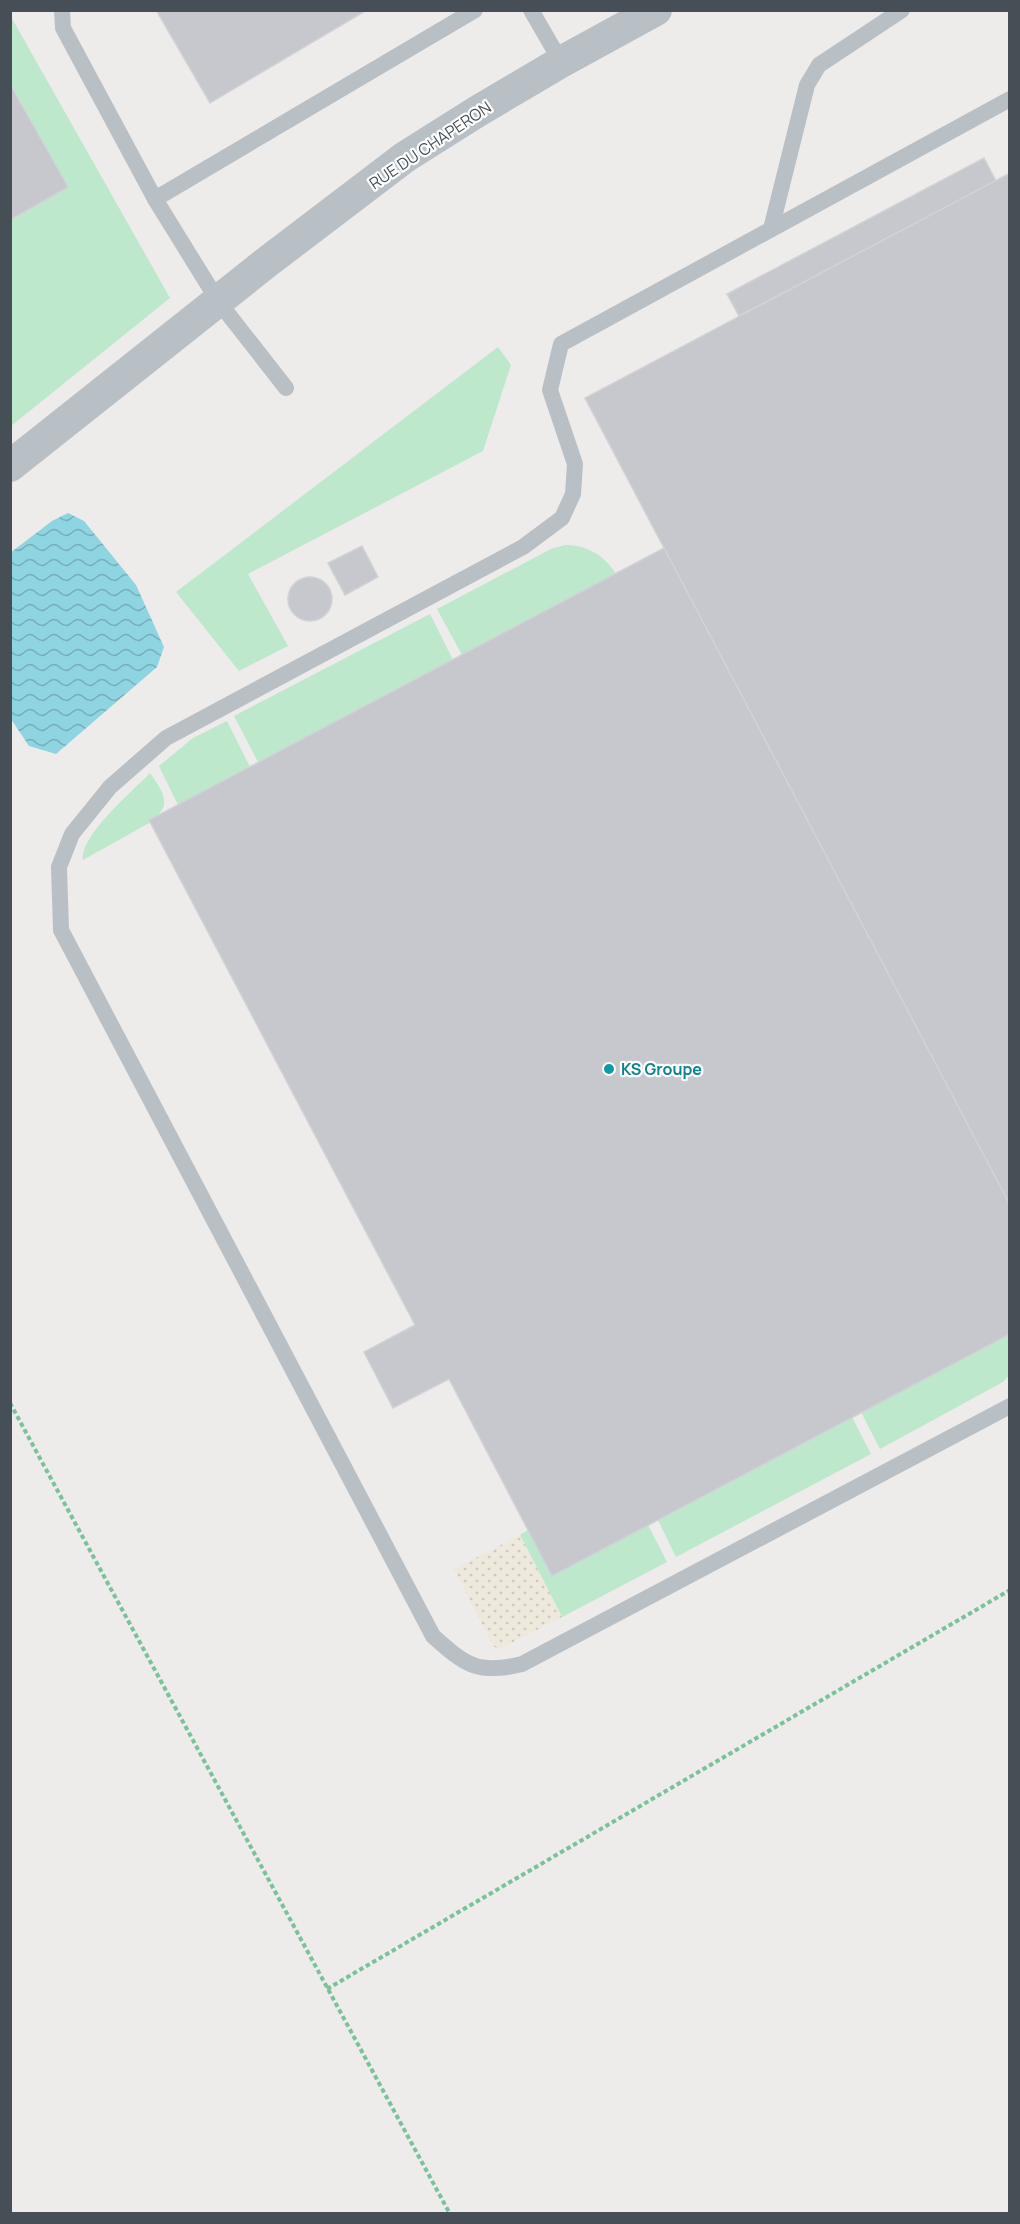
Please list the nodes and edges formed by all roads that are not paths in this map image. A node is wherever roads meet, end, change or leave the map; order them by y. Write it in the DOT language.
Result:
graph roads {
  1 [pos="62,10"];
  2 [pos="475,10"];
  3 [pos="531,10"];
  4 [pos="656,10"];
  5 [pos="902,10"];
  6 [pos="561,62"];
  7 [pos="1010,99"];
  8 [pos="155,199"];
  9 [pos="771,229"];
  10 [pos="218,301"];
  11 [pos="286,388"];
  12 [pos="10,466"];
  13 [pos="1010,1406"];
  1 -- 8 [label="lane"];
  2 -- 8 [label="lane"];
  3 -- 6 [label="lane"];
  4 -- 6 [label="street, RUE DU CHAPERON"];
  5 -- 9 [label="lane"];
  6 -- 10 [label="street, RUE DU CHAPERON"];
  7 -- 9 [label="lane"];
  8 -- 10 [label="lane"];
  9 -- 13 [label="lane"];
  10 -- 11 [label="lane"];
  10 -- 12 [label="street, RUE DU CHAPERON"];
}
